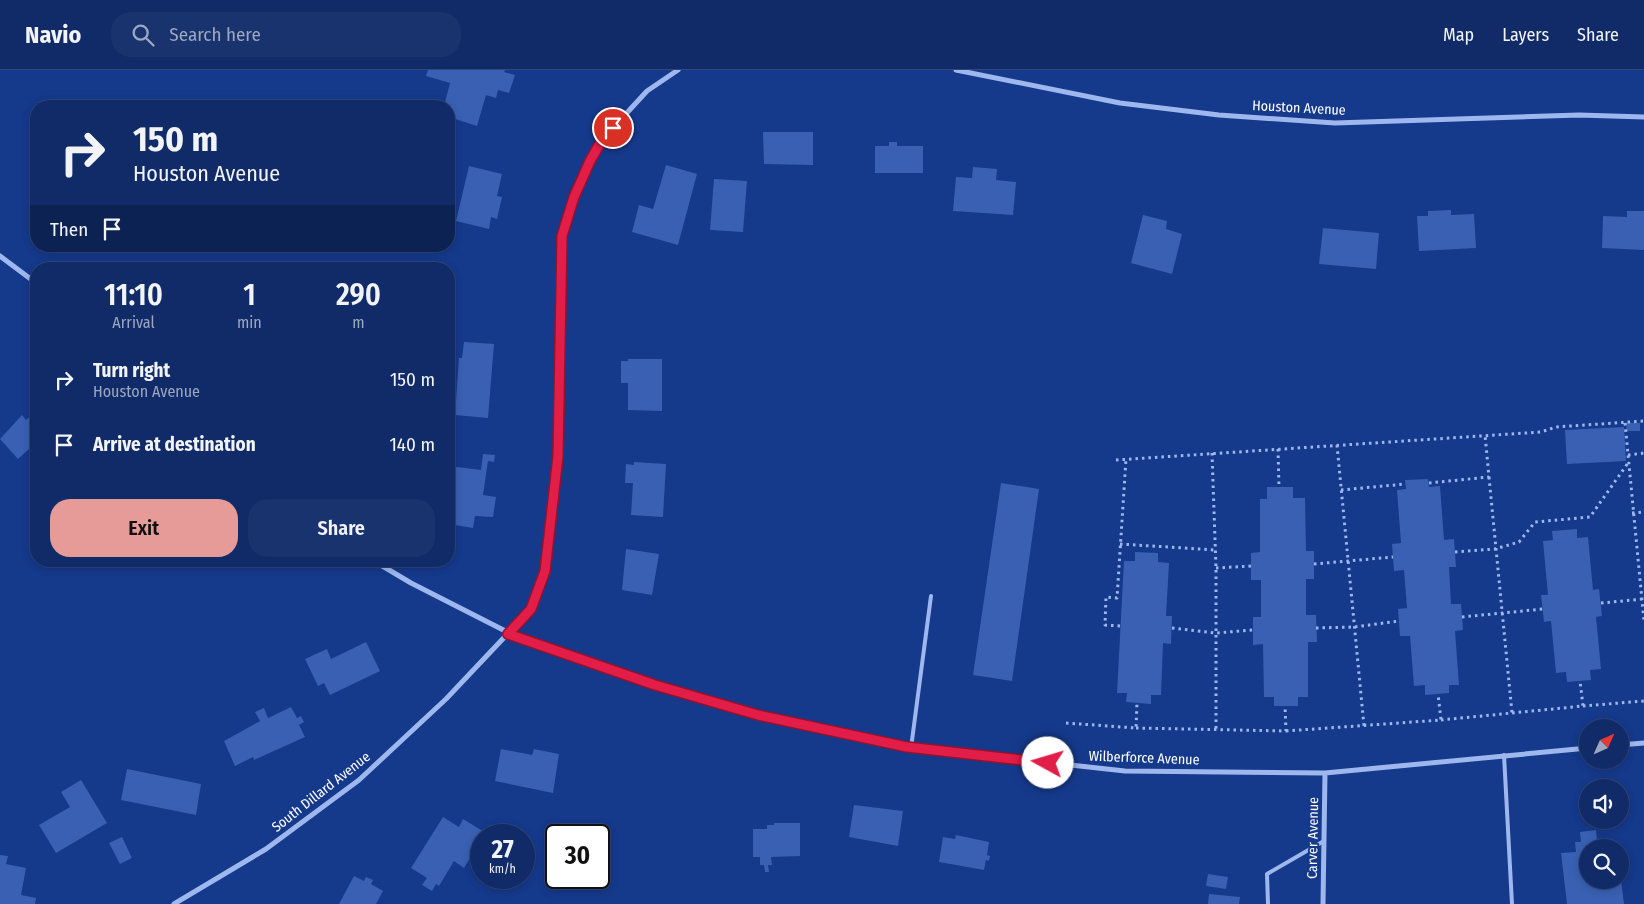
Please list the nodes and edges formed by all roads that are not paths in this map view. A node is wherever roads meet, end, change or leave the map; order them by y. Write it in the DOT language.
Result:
graph roads {
  1 [pos="678,70"];
  2 [pos="956,70"];
  3 [pos="1644,117"];
  4 [pos="0,256"];
  5 [pos="30,278"];
  6 [pos="384,567"];
  7 [pos="932,596"];
  8 [pos="508,634"];
  9 [pos="1644,743"];
  10 [pos="1629,744"];
  11 [pos="910,748"];
  12 [pos="1579,749"];
  13 [pos="1504,755"];
  14 [pos="1324,773"];
  15 [pos="1324,841"];
  16 [pos="174,904"];
  17 [pos="1268,904"];
  18 [pos="1323,904"];
  19 [pos="1512,904"];
  1 -- 8 [label="street"];
  2 -- 3 [label="street, Houston Avenue"];
  4 -- 5 [label="street"];
  6 -- 8 [label="street, Wilberforce Avenue"];
  7 -- 11 [label="lane"];
  8 -- 11 [label="street, Wilberforce Avenue"];
  8 -- 16 [label="street, South Dillard Avenue"];
  9 -- 10 [label="street"];
  11 -- 14 [label="street, Wilberforce Avenue"];
  12 -- 13 [label="street, Wilberforce Avenue"];
  13 -- 14 [label="street, Wilberforce Avenue"];
  13 -- 19 [label="lane"];
  14 -- 15 [label="street, Carver Avenue"];
  15 -- 17 [label="lane"];
  15 -- 18 [label="street, Carver Avenue"];
}
